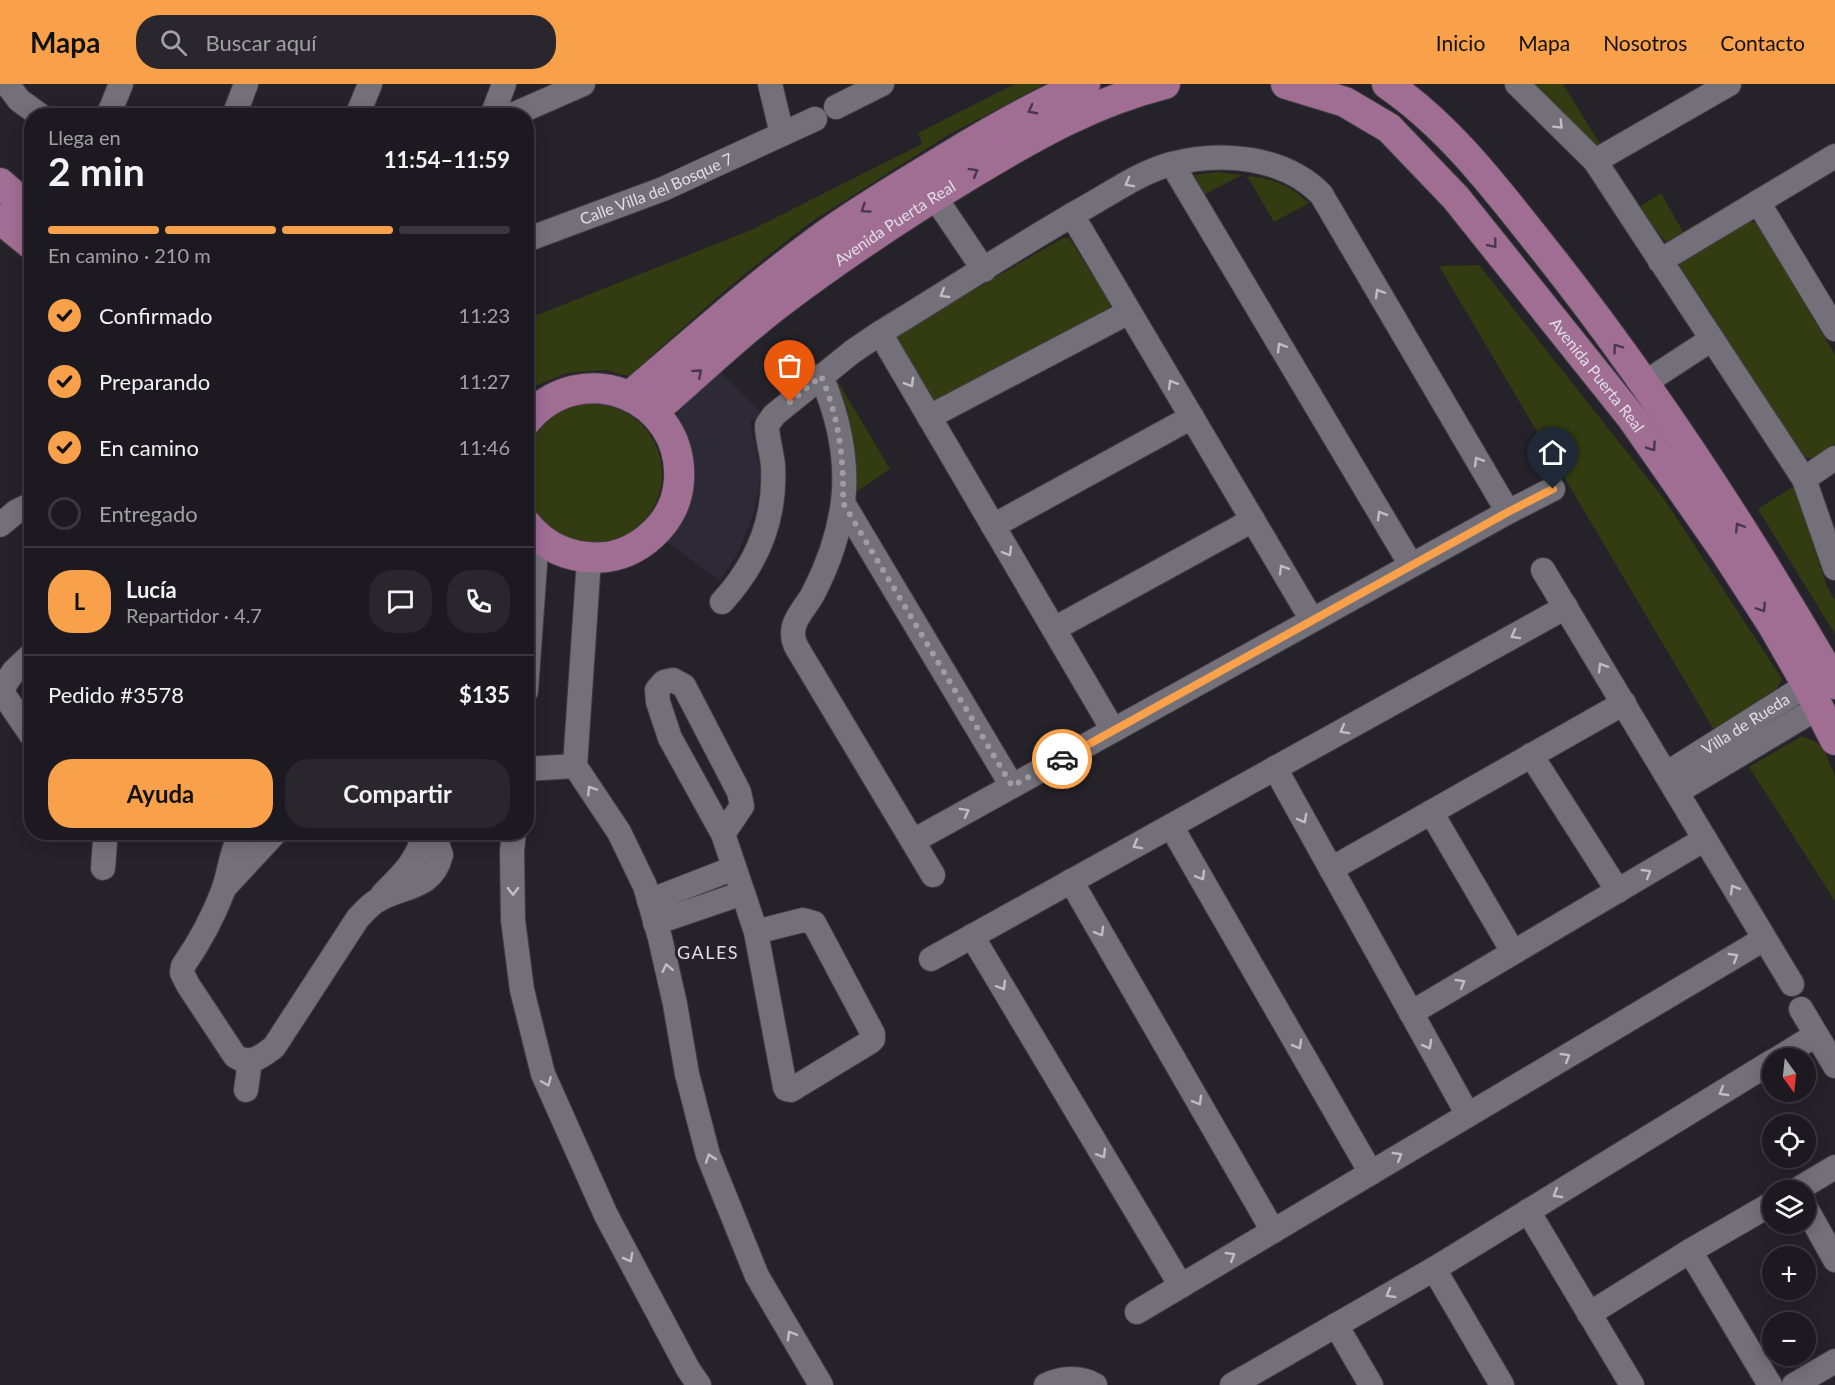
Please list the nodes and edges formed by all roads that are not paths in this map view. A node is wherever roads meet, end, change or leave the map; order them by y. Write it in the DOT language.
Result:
graph roads {
  1 [pos="7,84"];
  2 [pos="121,84"];
  3 [pos="246,84"];
  4 [pos="370,84"];
  5 [pos="504,84"];
  6 [pos="583,84"];
  7 [pos="770,84"];
  8 [pos="882,84"];
  9 [pos="1085,84"];
  10 [pos="1165,84"];
  11 [pos="1286,84"];
  12 [pos="1387,84"];
  13 [pos="1517,84"];
  14 [pos="1729,84"];
  15 [pos="836,107"];
  16 [pos="30,108"];
  17 [pos="111,108"];
  18 [pos="237,108"];
  19 [pos="360,108"];
  20 [pos="495,108"];
  21 [pos="528,108"];
  22 [pos="815,119"];
  23 [pos="782,134"];
  24 [pos="1835,156"];
  25 [pos="1595,161"];
  26 [pos="1172,164"];
  27 [pos="1486,176"];
  28 [pos="0,183"];
  29 [pos="939,193"];
  30 [pos="1456,198"];
  31 [pos="1758,202"];
  32 [pos="24,204"];
  33 [pos="1072,215"];
  34 [pos="0,219"];
  35 [pos="534,237"];
  36 [pos="24,238"];
  37 [pos="1660,261"];
  38 [pos="989,266"];
  39 [pos="1129,312"];
  40 [pos="1835,329"];
  41 [pos="880,333"];
  42 [pos="1716,346"];
  43 [pos="821,376"];
  44 [pos="1647,390"];
  45 [pos="642,403"];
  46 [pos="534,411"];
  47 [pos="929,417"];
  48 [pos="1192,417"];
  49 [pos="1835,458"];
  50 [pos="1804,479"];
  51 [pos="1553,489"];
  52 [pos="843,503"];
  53 [pos="1508,512"];
  54 [pos="1253,520"];
  55 [pos="993,526"];
  56 [pos="534,532"];
  57 [pos="589,559"];
  58 [pos="1411,565"];
  59 [pos="1835,568"];
  60 [pos="1544,570"];
  61 [pos="722,602"];
  62 [pos="1566,607"];
  63 [pos="1312,620"];
  64 [pos="1054,629"];
  65 [pos="24,662"];
  66 [pos="1820,692"];
  67 [pos="1624,704"];
  68 [pos="24,722"];
  69 [pos="1113,730"];
  70 [pos="1835,740"];
  71 [pos="1532,755"];
  72 [pos="576,766"];
  73 [pos="1275,768"];
  74 [pos="534,769"];
  75 [pos="1680,777"];
  76 [pos="1012,786"];
  77 [pos="1431,812"];
  78 [pos="1171,826"];
  79 [pos="723,834"];
  80 [pos="1705,839"];
  81 [pos="105,840"];
  82 [pos="238,840"];
  83 [pos="269,840"];
  84 [pos="423,840"];
  85 [pos="436,840"];
  86 [pos="513,840"];
  87 [pos="914,841"];
  88 [pos="103,868"];
  89 [pos="734,868"];
  90 [pos="1331,869"];
  91 [pos="933,875"];
  92 [pos="1071,881"];
  93 [pos="223,889"];
  94 [pos="1618,891"];
  95 [pos="743,893"];
  96 [pos="376,901"];
  97 [pos="652,912"];
  98 [pos="756,932"];
  99 [pos="972,936"];
  100 [pos="1764,939"];
  101 [pos="1513,952"];
  102 [pos="931,959"];
  103 [pos="1792,984"];
  104 [pos="1801,1009"];
  105 [pos="1411,1013"];
  106 [pos="1816,1035"];
  107 [pos="1795,1048"];
  108 [pos="250,1062"];
  109 [pos="1835,1066"];
  110 [pos="1762,1068"];
  111 [pos="246,1090"];
  112 [pos="1468,1115"];
  113 [pos="1835,1167"];
  114 [pos="1371,1173"];
  115 [pos="1814,1180"];
  116 [pos="1762,1209"];
  117 [pos="1528,1211"];
  118 [pos="1816,1226"];
  119 [pos="1273,1231"];
  120 [pos="1690,1251"];
  121 [pos="1835,1260"];
  122 [pos="1434,1269"];
  123 [pos="1180,1286"];
  124 [pos="1137,1312"];
  125 [pos="1589,1314"];
  126 [pos="1336,1325"];
  127 [pos="1835,1361"];
  128 [pos="1236,1384"];
  129 [pos="699,1385"];
  130 [pos="821,1385"];
  131 [pos="1046,1385"];
  132 [pos="1095,1385"];
  133 [pos="1371,1385"];
  134 [pos="1502,1385"];
  135 [pos="1632,1385"];
  136 [pos="1770,1385"];
  137 [pos="1794,1385"];
  1 -- 16 [label="street"];
  2 -- 17 [label="street"];
  3 -- 18 [label="street"];
  4 -- 19 [label="street"];
  5 -- 20 [label="street"];
  6 -- 21 [label="street"];
  7 -- 23 [label="street"];
  8 -- 15 [label="street"];
  9 -- 45 [label="main road, Avenida Puerta Real, one-way"];
  29 -- 10 [label="main road, Avenida Puerta Real, one-way"];
  11 -- 30 [label="main road, Avenida Puerta Real"];
  12 -- 27 [label="main road, Avenida Puerta Real"];
  13 -- 25 [label="street, one-way"];
  14 -- 25 [label="street"];
  22 -- 23 [label="street, Calle Villa del Bosque 7"];
  23 -- 35 [label="street, Calle Villa del Bosque 7"];
  24 -- 31 [label="street"];
  25 -- 37 [label="street"];
  26 -- 33 [label="street, one-way"];
  53 -- 26 [label="street, one-way"];
  58 -- 26 [label="street, one-way"];
  27 -- 30 [label="main road"];
  44 -- 27 [label="main road, Avenida Puerta Real, one-way"];
  28 -- 32 [label="main road"];
  29 -- 38 [label="street"];
  45 -- 29 [label="main road, Avenida Puerta Real, one-way"];
  30 -- 66 [label="main road, Avenida Puerta Real, one-way"];
  31 -- 37 [label="street"];
  31 -- 40 [label="street"];
  33 -- 38 [label="street"];
  33 -- 39 [label="street"];
  34 -- 36 [label="main road"];
  37 -- 42 [label="street"];
  38 -- 41 [label="street, one-way"];
  39 -- 47 [label="street"];
  48 -- 39 [label="street, one-way"];
  41 -- 43 [label="street"];
  41 -- 47 [label="street, one-way"];
  42 -- 44 [label="street"];
  42 -- 50 [label="street"];
  43 -- 52 [label="street"];
  43 -- 61 [label="street"];
  66 -- 44 [label="main road, Avenida Puerta Real, one-way"];
  45 -- 46 [label="main road"];
  45 -- 57 [label="main road"];
  47 -- 55 [label="street"];
  48 -- 54 [label="street"];
  48 -- 55 [label="street"];
  49 -- 50 [label="street"];
  50 -- 59 [label="street"];
  51 -- 53 [label="street"];
  52 -- 76 [label="street"];
  52 -- 87 [label="street"];
  53 -- 58 [label="street"];
  63 -- 54 [label="street, one-way"];
  54 -- 64 [label="street"];
  55 -- 64 [label="street, one-way"];
  56 -- 57 [label="main road"];
  57 -- 72 [label="street"];
  58 -- 63 [label="street"];
  60 -- 62 [label="street"];
  67 -- 62 [label="street, one-way"];
  62 -- 73 [label="street, one-way"];
  63 -- 69 [label="street"];
  64 -- 69 [label="street"];
  65 -- 68 [label="street"];
  66 -- 70 [label="main road, Avenida Puerta Real"];
  66 -- 75 [label="street, Villa de Rueda"];
  67 -- 71 [label="street"];
  67 -- 75 [label="street"];
  69 -- 76 [label="street"];
  71 -- 77 [label="street"];
  71 -- 94 [label="street"];
  72 -- 74 [label="street"];
  97 -- 72 [label="street, one-way"];
  73 -- 78 [label="street"];
  73 -- 90 [label="street, one-way"];
  75 -- 80 [label="street"];
  87 -- 76 [label="street, one-way"];
  77 -- 90 [label="street"];
  77 -- 101 [label="street"];
  78 -- 92 [label="street, one-way"];
  78 -- 114 [label="street, one-way"];
  79 -- 79 [label="street"];
  79 -- 89 [label="street"];
  94 -- 80 [label="street, one-way"];
  100 -- 80 [label="street, one-way"];
  81 -- 88 [label="street"];
  82 -- 93 [label="street"];
  83 -- 93 [label="street"];
  84 -- 96 [label="street"];
  85 -- 96 [label="street"];
  86 -- 129 [label="street, one-way"];
  87 -- 91 [label="street"];
  89 -- 95 [label="street"];
  89 -- 97 [label="street"];
  90 -- 105 [label="street"];
  92 -- 99 [label="street"];
  92 -- 119 [label="street, one-way"];
  93 -- 108 [label="street"];
  94 -- 101 [label="street"];
  95 -- 97 [label="street"];
  95 -- 98 [label="street"];
  96 -- 108 [label="street"];
  130 -- 97 [label="street, one-way"];
  98 -- 98 [label="street"];
  99 -- 102 [label="street"];
  99 -- 123 [label="street, one-way"];
  100 -- 103 [label="street"];
  112 -- 100 [label="street, one-way"];
  105 -- 101 [label="street, one-way"];
  104 -- 106 [label="street"];
  105 -- 112 [label="street, one-way"];
  106 -- 107 [label="street"];
  106 -- 109 [label="street"];
  108 -- 111 [label="street"];
  110 -- 117 [label="street, one-way"];
  114 -- 112 [label="street, one-way"];
  113 -- 115 [label="street"];
  114 -- 119 [label="street"];
  116 -- 120 [label="street"];
  117 -- 122 [label="street"];
  117 -- 125 [label="street"];
  118 -- 121 [label="street"];
  123 -- 119 [label="street, one-way"];
  120 -- 125 [label="street"];
  120 -- 136 [label="street"];
  122 -- 126 [label="street, one-way"];
  122 -- 134 [label="street"];
  123 -- 124 [label="street"];
  125 -- 135 [label="street"];
  126 -- 128 [label="street"];
  126 -- 133 [label="street"];
  127 -- 137 [label="street"];
  131 -- 132 [label="street"];
}
